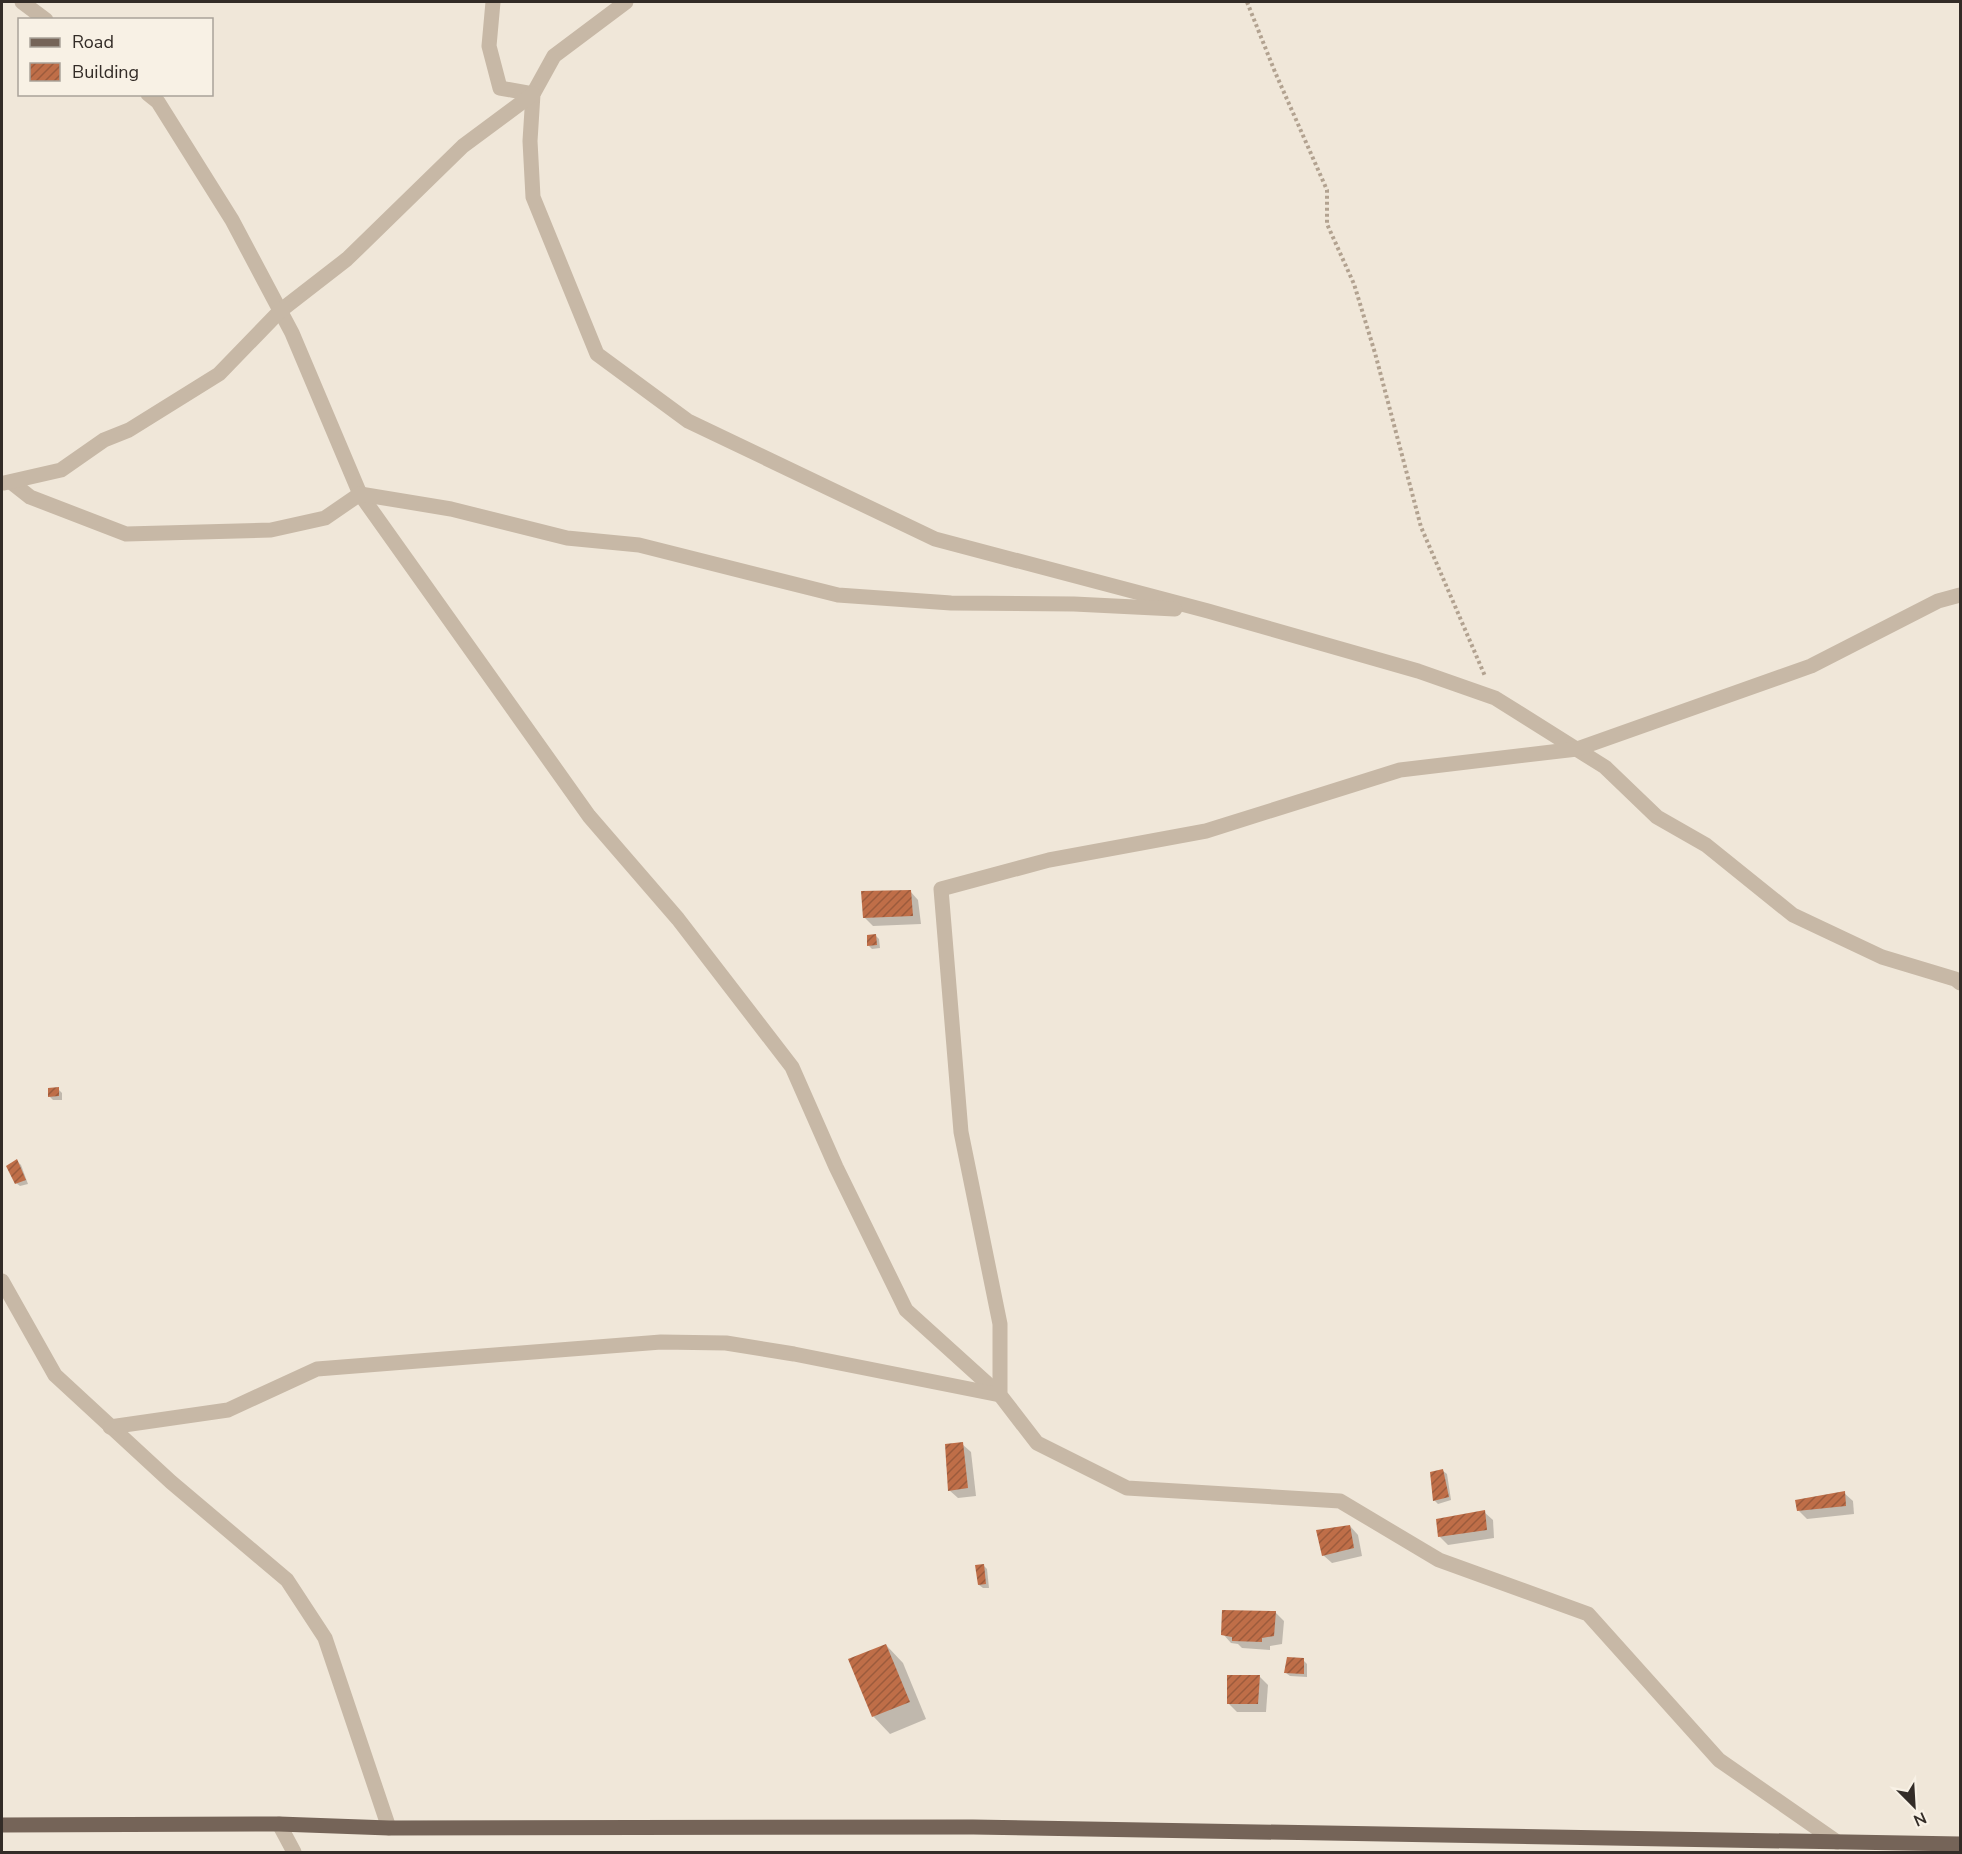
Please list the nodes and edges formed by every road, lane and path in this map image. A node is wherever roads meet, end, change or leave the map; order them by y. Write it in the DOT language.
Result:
graph roads {
  1 [pos="22,2"];
  2 [pos="493,2"];
  3 [pos="626,2"];
  4 [pos="1248,2"];
  5 [pos="43,18"];
  6 [pos="533,94"];
  7 [pos="150,96"];
  8 [pos="280,311"];
  9 [pos="6,483"];
  10 [pos="360,494"];
  11 [pos="1960,595"];
  12 [pos="1208,611"];
  13 [pos="1495,698"];
  14 [pos="1577,749"];
  15 [pos="1960,983"];
  16 [pos="2,1281"];
  17 [pos="1000,1395"];
  18 [pos="110,1427"];
  19 [pos="279,1824"];
  20 [pos="2,1825"];
  21 [pos="389,1828"];
  22 [pos="1837,1842"];
  23 [pos="1960,1844"];
  24 [pos="294,1852"];
  1 -- 5 [label="street"];
  2 -- 6 [label="street"];
  3 -- 6 [label="street"];
  4 -- 13 [label="path"];
  6 -- 8 [label="street"];
  6 -- 12 [label="street"];
  7 -- 8 [label="street"];
  8 -- 9 [label="street"];
  8 -- 10 [label="street"];
  9 -- 10 [label="street"];
  10 -- 12 [label="street"];
  10 -- 17 [label="street"];
  11 -- 14 [label="street"];
  12 -- 13 [label="street"];
  13 -- 14 [label="street"];
  14 -- 15 [label="street"];
  14 -- 17 [label="street"];
  16 -- 18 [label="street"];
  17 -- 18 [label="street"];
  17 -- 22 [label="street"];
  18 -- 21 [label="street"];
  19 -- 20 [label="main road"];
  19 -- 21 [label="main road"];
  19 -- 24 [label="street"];
  21 -- 22 [label="main road"];
  22 -- 23 [label="main road"];
}
